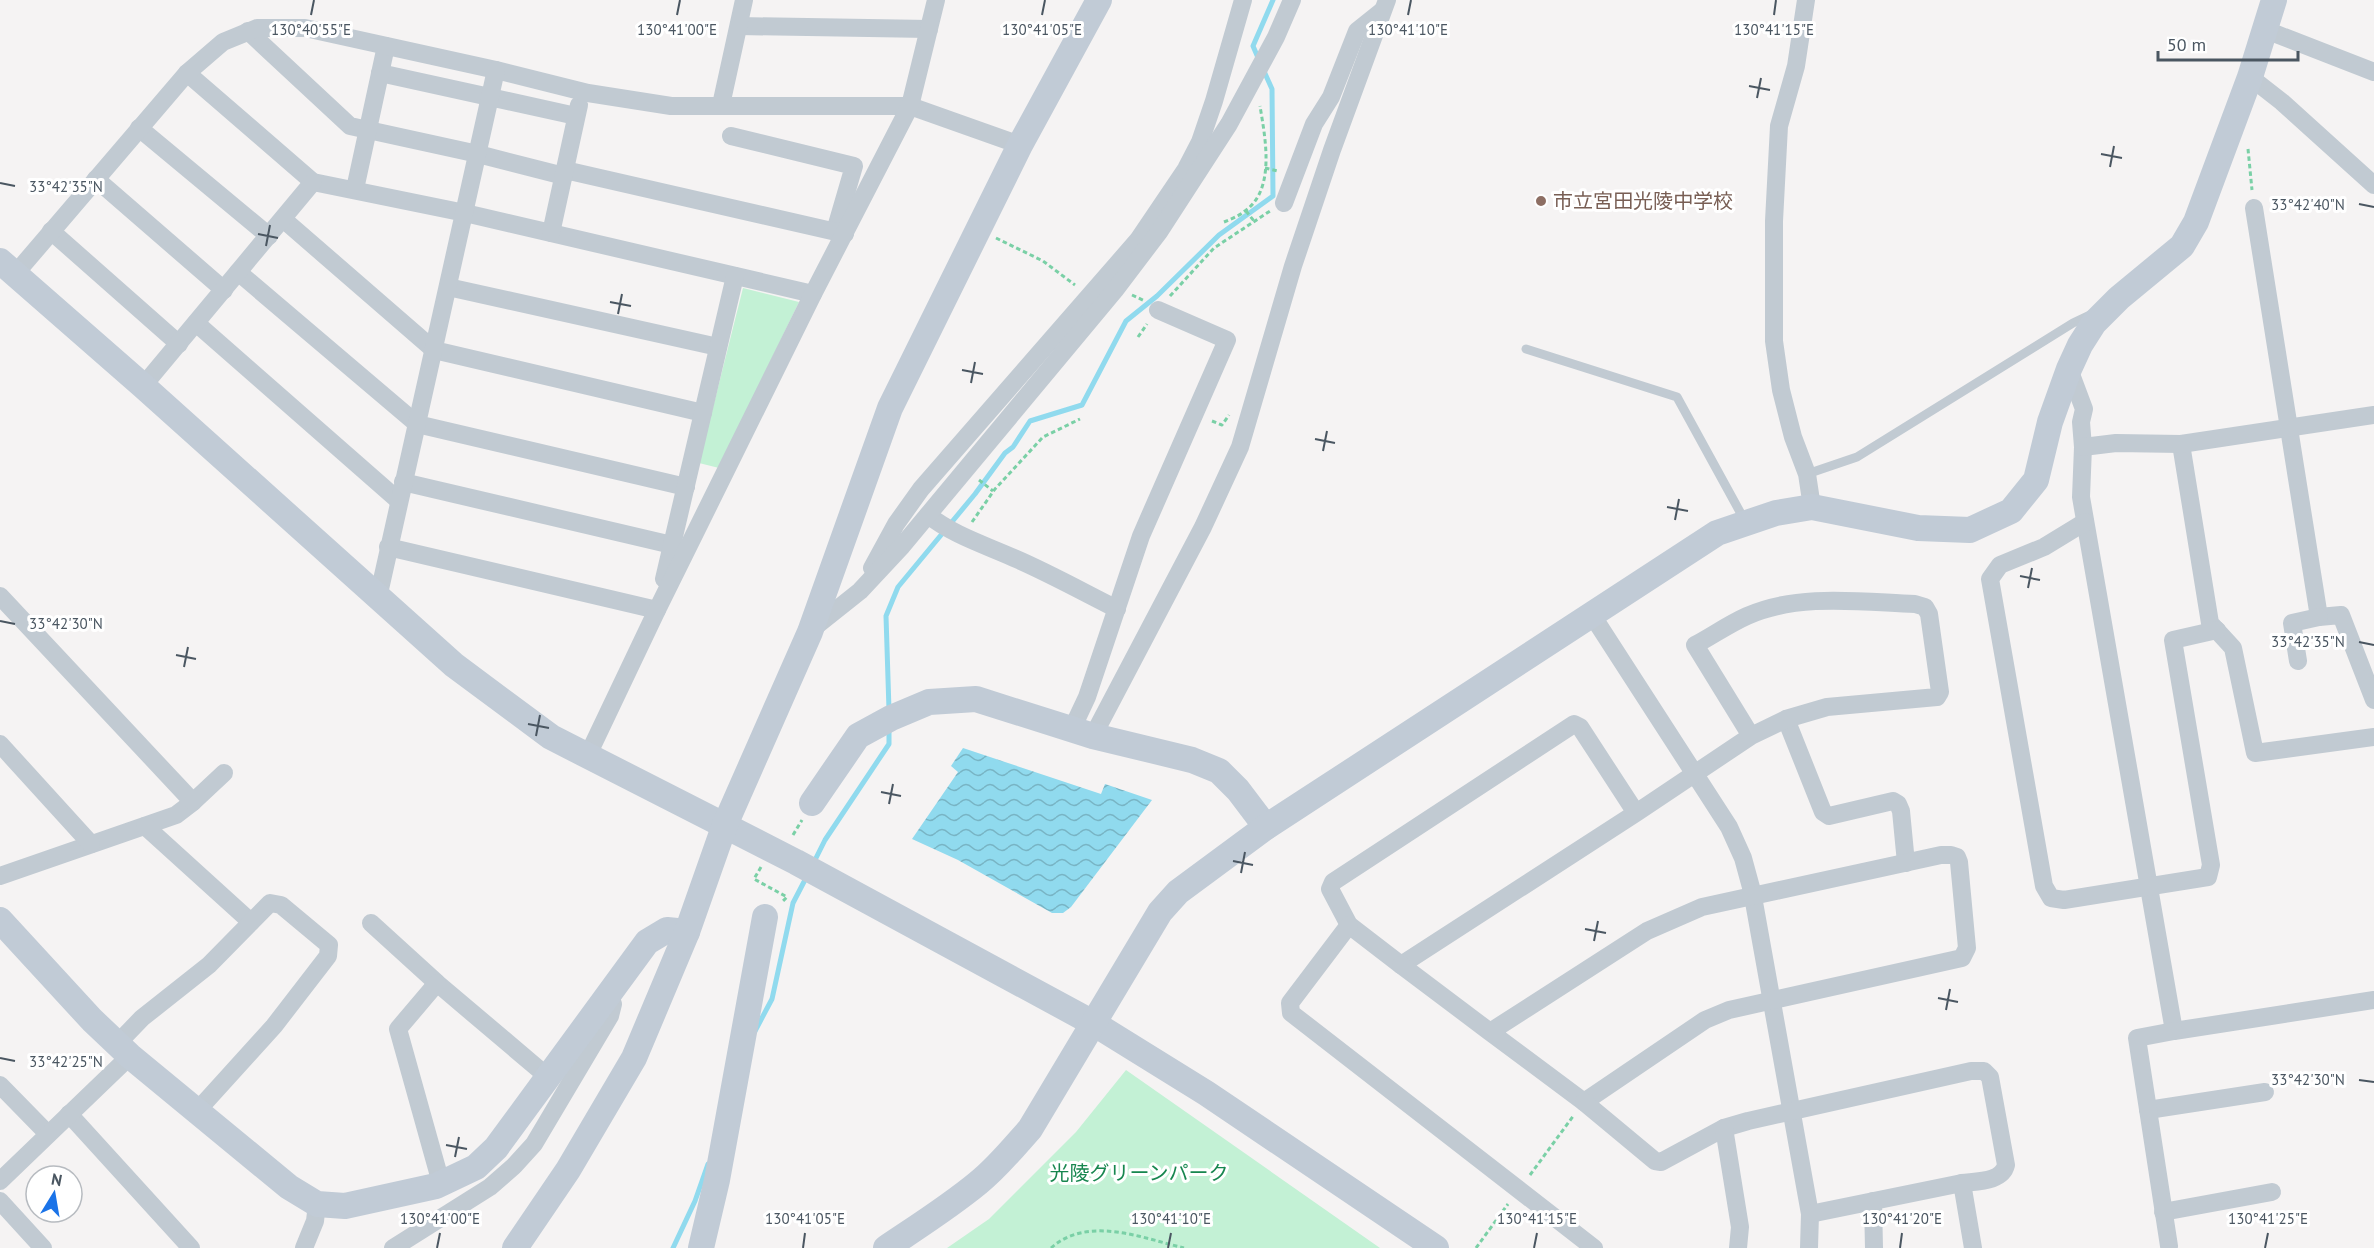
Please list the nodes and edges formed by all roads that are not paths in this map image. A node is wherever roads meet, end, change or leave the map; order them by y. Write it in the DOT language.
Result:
graph roads {
  1 [pos="744,0"];
  2 [pos="936,0"];
  3 [pos="1099,0"];
  4 [pos="1243,0"];
  5 [pos="1292,0"];
  6 [pos="1806,0"];
  7 [pos="2274,0"];
  8 [pos="1385,5"];
  9 [pos="739,26"];
  10 [pos="929,28"];
  11 [pos="2266,30"];
  12 [pos="248,31"];
  13 [pos="386,46"];
  14 [pos="496,70"];
  15 [pos="2374,72"];
  16 [pos="187,73"];
  17 [pos="380,73"];
  18 [pos="2250,77"];
  19 [pos="581,91"];
  20 [pos="490,96"];
  21 [pos="721,105"];
  22 [pos="910,106"];
  23 [pos="576,116"];
  24 [pos="139,128"];
  25 [pos="367,131"];
  26 [pos="731,136"];
  27 [pos="1020,145"];
  28 [pos="478,154"];
  29 [pos="564,173"];
  30 [pos="96,179"];
  31 [pos="313,182"];
  32 [pos="2374,185"];
  33 [pos="355,189"];
  34 [pos="1284,203"];
  35 [pos="2254,208"];
  36 [pos="465,213"];
  37 [pos="283,219"];
  38 [pos="51,231"];
  39 [pos="840,232"];
  40 [pos="551,233"];
  41 [pos="269,236"];
  42 [pos="8,267"];
  43 [pos="238,272"];
  44 [pos="735,276"];
  45 [pos="448,287"];
  46 [pos="224,290"];
  47 [pos="813,294"];
  48 [pos="2113,304"];
  49 [pos="1158,310"];
  50 [pos="196,323"];
  51 [pos="179,344"];
  52 [pos="718,347"];
  53 [pos="1526,349"];
  54 [pos="434,350"];
  55 [pos="2069,369"];
  56 [pos="143,386"];
  57 [pos="703,413"];
  58 [pos="2374,415"];
  59 [pos="417,424"];
  60 [pos="2288,428"];
  61 [pos="2181,444"];
  62 [pos="2083,447"];
  63 [pos="1807,474"];
  64 [pos="403,482"];
  65 [pos="686,487"];
  66 [pos="399,501"];
  67 [pos="1812,507"];
  68 [pos="928,515"];
  69 [pos="2085,522"];
  70 [pos="1746,523"];
  71 [pos="672,545"];
  72 [pos="388,548"];
  73 [pos="860,591"];
  74 [pos="0,596"];
  75 [pos="378,598"];
  76 [pos="1117,609"];
  77 [pos="657,610"];
  78 [pos="1592,615"];
  79 [pos="2319,616"];
  80 [pos="2217,630"];
  81 [pos="810,632"];
  82 [pos="2298,661"];
  83 [pos="2374,700"];
  84 [pos="1786,719"];
  85 [pos="1082,733"];
  86 [pos="1750,736"];
  87 [pos="2374,737"];
  88 [pos="0,744"];
  89 [pos="588,755"];
  90 [pos="224,773"];
  91 [pos="1695,773"];
  92 [pos="193,802"];
  93 [pos="812,803"];
  94 [pos="1636,813"];
  95 [pos="145,826"];
  96 [pos="724,827"];
  97 [pos="1266,827"];
  98 [pos="92,844"];
  99 [pos="1906,863"];
  100 [pos="0,876"];
  101 [pos="2148,888"];
  102 [pos="1753,896"];
  103 [pos="765,917"];
  104 [pos="0,920"];
  105 [pos="252,922"];
  106 [pos="371,923"];
  107 [pos="1349,926"];
  108 [pos="687,932"];
  109 [pos="1401,965"];
  110 [pos="437,983"];
  111 [pos="608,994"];
  112 [pos="2374,1000"];
  113 [pos="1772,1002"];
  114 [pos="1094,1023"];
  115 [pos="2174,1031"];
  116 [pos="1490,1032"];
  117 [pos="123,1050"];
  118 [pos="548,1077"];
  119 [pos="0,1085"];
  120 [pos="2265,1092"];
  121 [pos="1584,1102"];
  122 [pos="2148,1110"];
  123 [pos="197,1111"];
  124 [pos="1792,1112"];
  125 [pos="69,1114"];
  126 [pos="1724,1128"];
  127 [pos="48,1134"];
  128 [pos="0,1181"];
  129 [pos="441,1183"];
  130 [pos="1962,1183"];
  131 [pos="2272,1192"];
  132 [pos="0,1201"];
  133 [pos="1873,1201"];
  134 [pos="317,1204"];
  135 [pos="2163,1212"];
  136 [pos="1810,1214"];
  137 [pos="2169,1246"];
  138 [pos="43,1248"];
  139 [pos="191,1248"];
  140 [pos="304,1248"];
  141 [pos="393,1248"];
  142 [pos="514,1248"];
  143 [pos="701,1248"];
  144 [pos="886,1248"];
  145 [pos="1436,1248"];
  146 [pos="1594,1248"];
  147 [pos="1738,1248"];
  148 [pos="1809,1248"];
  149 [pos="1874,1248"];
  150 [pos="1973,1248"];
  1 -- 9 [label="street"];
  2 -- 10 [label="street"];
  3 -- 27 [label="street"];
  4 -- 73 [label="street"];
  5 -- 68 [label="street"];
  6 -- 63 [label="street"];
  7 -- 11 [label="street"];
  8 -- 34 [label="street"];
  8 -- 85 [label="street"];
  9 -- 10 [label="street"];
  9 -- 21 [label="street"];
  10 -- 22 [label="street"];
  11 -- 15 [label="street"];
  11 -- 18 [label="street"];
  12 -- 13 [label="street"];
  12 -- 16 [label="street"];
  12 -- 25 [label="street"];
  13 -- 14 [label="street"];
  13 -- 17 [label="street"];
  14 -- 19 [label="street"];
  14 -- 20 [label="street"];
  16 -- 24 [label="street"];
  16 -- 31 [label="street"];
  17 -- 20 [label="street"];
  17 -- 25 [label="street"];
  18 -- 32 [label="street"];
  18 -- 48 [label="street"];
  19 -- 21 [label="street"];
  19 -- 23 [label="street"];
  20 -- 23 [label="street"];
  20 -- 28 [label="street"];
  21 -- 22 [label="street"];
  22 -- 27 [label="street"];
  22 -- 39 [label="street"];
  23 -- 29 [label="street"];
  24 -- 30 [label="street"];
  24 -- 41 [label="street"];
  25 -- 28 [label="street"];
  25 -- 33 [label="street"];
  26 -- 39 [label="street"];
  27 -- 81 [label="street"];
  28 -- 29 [label="street"];
  28 -- 36 [label="street"];
  29 -- 39 [label="street"];
  29 -- 40 [label="street"];
  30 -- 38 [label="street"];
  30 -- 46 [label="street"];
  31 -- 33 [label="street"];
  31 -- 37 [label="street"];
  33 -- 36 [label="street"];
  35 -- 60 [label="street"];
  36 -- 40 [label="street"];
  36 -- 45 [label="street"];
  37 -- 41 [label="street"];
  37 -- 54 [label="street"];
  38 -- 42 [label="street"];
  38 -- 51 [label="street"];
  39 -- 47 [label="street"];
  40 -- 44 [label="street"];
  41 -- 43 [label="street"];
  42 -- 56 [label="street"];
  43 -- 46 [label="street"];
  43 -- 59 [label="street"];
  44 -- 47 [label="street"];
  44 -- 52 [label="street"];
  45 -- 52 [label="street"];
  45 -- 54 [label="street"];
  46 -- 50 [label="street"];
  47 -- 77 [label="street"];
  48 -- 55 [label="street"];
  48 -- 63 [label="lane"];
  49 -- 76 [label="street"];
  50 -- 51 [label="street"];
  50 -- 66 [label="street"];
  51 -- 56 [label="street"];
  52 -- 57 [label="street"];
  53 -- 70 [label="lane"];
  54 -- 57 [label="street"];
  54 -- 59 [label="street"];
  55 -- 62 [label="street"];
  55 -- 67 [label="street"];
  56 -- 75 [label="street"];
  57 -- 65 [label="street"];
  58 -- 60 [label="street"];
  59 -- 64 [label="street"];
  59 -- 65 [label="street"];
  60 -- 61 [label="street"];
  60 -- 79 [label="street"];
  61 -- 62 [label="street"];
  61 -- 80 [label="street"];
  62 -- 69 [label="street"];
  63 -- 67 [label="street"];
  64 -- 66 [label="street"];
  64 -- 71 [label="street"];
  65 -- 71 [label="street"];
  66 -- 72 [label="street"];
  67 -- 70 [label="street"];
  68 -- 73 [label="street"];
  68 -- 76 [label="street"];
  69 -- 101 [label="street"];
  69 -- 101 [label="street"];
  70 -- 78 [label="street"];
  71 -- 77 [label="street"];
  72 -- 75 [label="street"];
  72 -- 77 [label="street"];
  73 -- 81 [label="street"];
  74 -- 92 [label="street"];
  75 -- 89 [label="street"];
  76 -- 85 [label="street"];
  77 -- 89 [label="street"];
  78 -- 91 [label="street"];
  78 -- 97 [label="street"];
  79 -- 82 [label="street"];
  79 -- 83 [label="street"];
  80 -- 87 [label="street"];
  80 -- 101 [label="street"];
  81 -- 96 [label="street"];
  84 -- 86 [label="street"];
  84 -- 86 [label="street"];
  84 -- 99 [label="street"];
  85 -- 93 [label="street"];
  85 -- 97 [label="street"];
  86 -- 91 [label="street"];
  88 -- 98 [label="street"];
  89 -- 96 [label="street"];
  90 -- 92 [label="street"];
  91 -- 94 [label="street"];
  91 -- 102 [label="street"];
  92 -- 95 [label="street"];
  94 -- 107 [label="street"];
  94 -- 109 [label="street"];
  95 -- 98 [label="street"];
  95 -- 105 [label="street"];
  96 -- 108 [label="street"];
  96 -- 114 [label="street"];
  97 -- 114 [label="street"];
  98 -- 100 [label="street"];
  99 -- 102 [label="street"];
  99 -- 113 [label="street"];
  101 -- 115 [label="street"];
  102 -- 113 [label="street"];
  102 -- 116 [label="street"];
  103 -- 143 [label="street"];
  104 -- 117 [label="street"];
  105 -- 117 [label="street"];
  105 -- 123 [label="street"];
  106 -- 110 [label="street"];
  107 -- 109 [label="street"];
  107 -- 146 [label="street"];
  108 -- 111 [label="street"];
  108 -- 142 [label="street"];
  109 -- 116 [label="street"];
  110 -- 118 [label="street"];
  110 -- 129 [label="street"];
  111 -- 118 [label="street"];
  111 -- 141 [label="street"];
  112 -- 115 [label="street"];
  113 -- 121 [label="street"];
  113 -- 124 [label="street"];
  114 -- 144 [label="street"];
  114 -- 145 [label="street"];
  115 -- 122 [label="street"];
  116 -- 121 [label="street"];
  117 -- 123 [label="street"];
  117 -- 125 [label="street"];
  118 -- 129 [label="street"];
  119 -- 127 [label="street"];
  120 -- 122 [label="street"];
  121 -- 126 [label="street"];
  122 -- 135 [label="street"];
  123 -- 134 [label="street"];
  124 -- 126 [label="street"];
  124 -- 130 [label="street"];
  124 -- 136 [label="street"];
  125 -- 127 [label="street"];
  125 -- 139 [label="street"];
  126 -- 147 [label="street"];
  127 -- 128 [label="street"];
  129 -- 134 [label="street"];
  130 -- 133 [label="street"];
  130 -- 150 [label="street"];
  131 -- 135 [label="street"];
  132 -- 138 [label="street"];
  133 -- 136 [label="street"];
  133 -- 149 [label="street"];
  134 -- 140 [label="street"];
  135 -- 137 [label="street"];
  136 -- 148 [label="street"];
}
